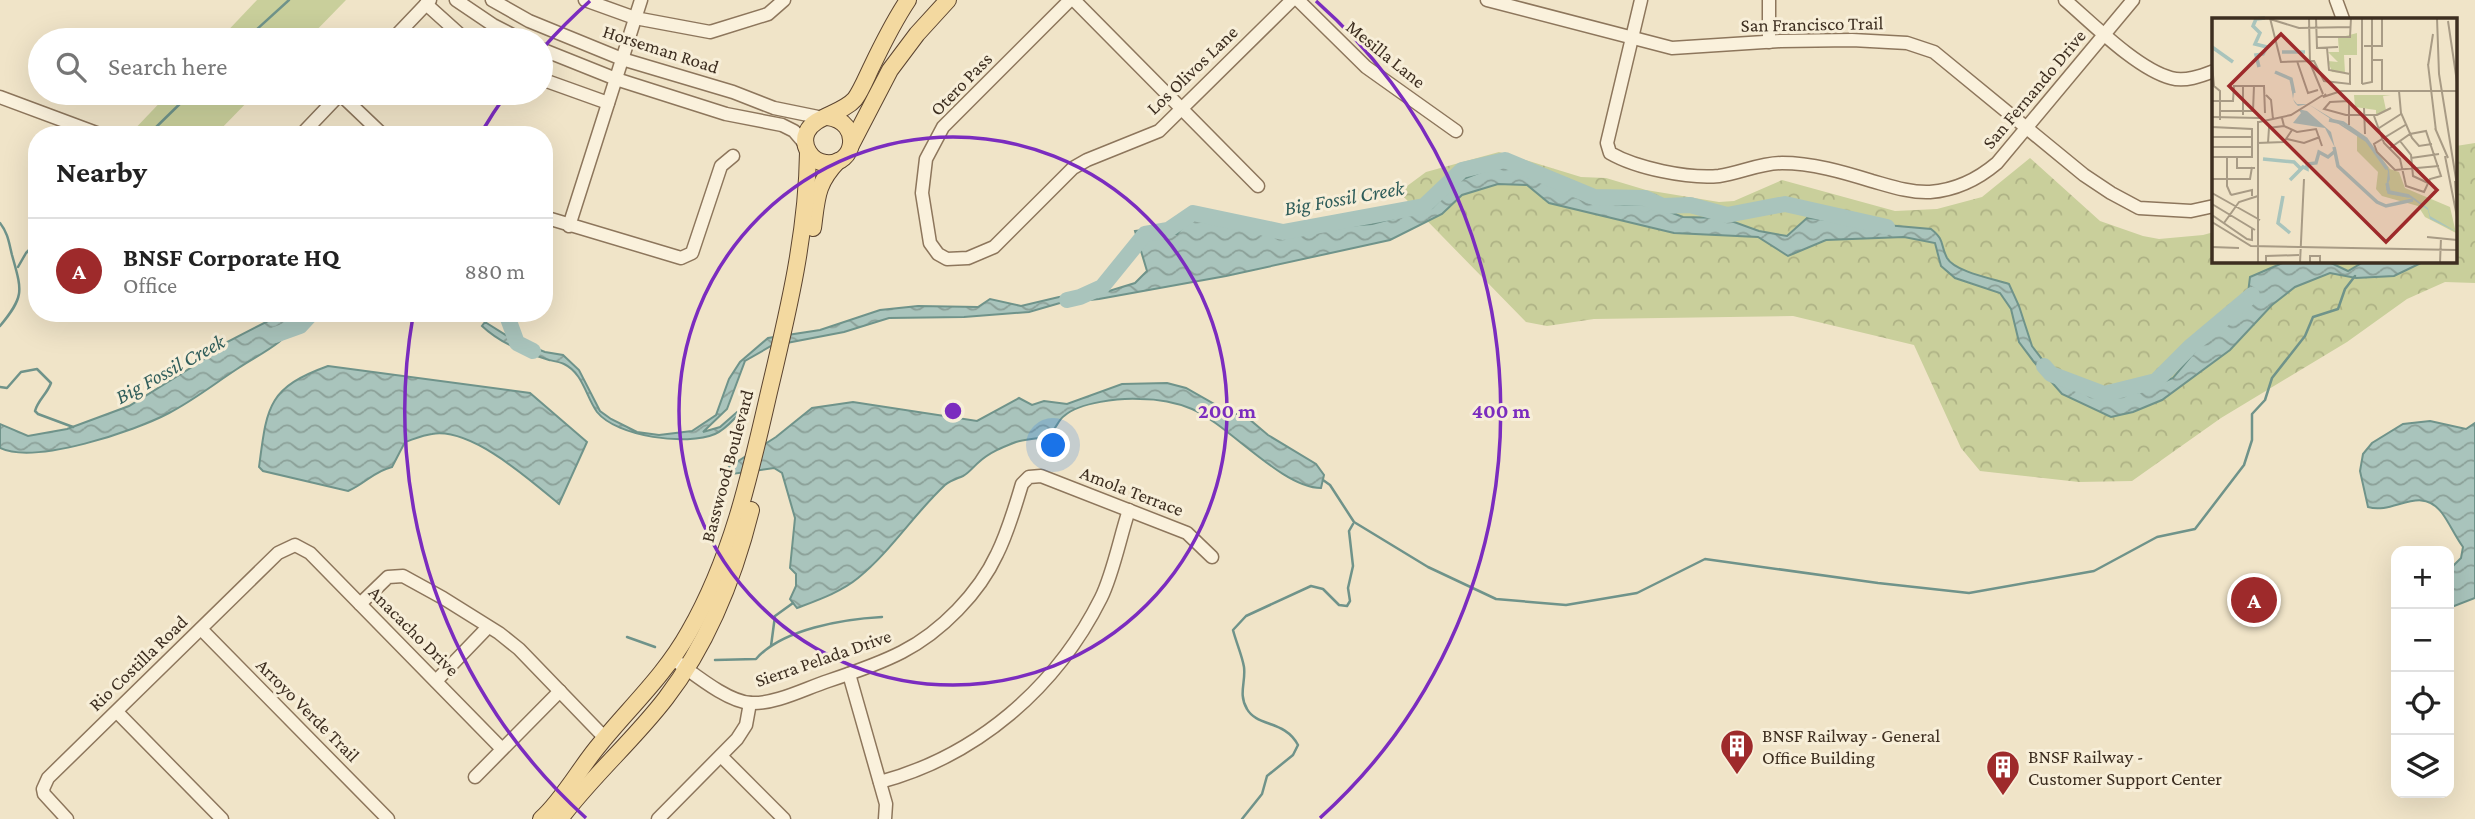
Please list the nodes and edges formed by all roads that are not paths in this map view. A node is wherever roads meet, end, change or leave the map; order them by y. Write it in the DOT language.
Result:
graph roads {
  1 [pos="456,0"];
  2 [pos="492,0"];
  3 [pos="585,0"];
  4 [pos="640,0"];
  5 [pos="784,0"];
  6 [pos="908,0"];
  7 [pos="948,0"];
  8 [pos="1072,0"];
  9 [pos="1295,0"];
  10 [pos="1487,0"];
  11 [pos="1641,0"];
  12 [pos="1769,0"];
  13 [pos="2065,0"];
  14 [pos="2133,0"];
  15 [pos="2336,0"];
  16 [pos="428,2"];
  17 [pos="1514,3"];
  18 [pos="2338,17"];
  19 [pos="635,18"];
  20 [pos="403,28"];
  21 [pos="454,28"];
  22 [pos="498,28"];
  23 [pos="546,28"];
  24 [pos="553,31"];
  25 [pos="2105,34"];
  26 [pos="1633,38"];
  27 [pos="1769,42"];
  28 [pos="553,54"];
  29 [pos="622,60"];
  30 [pos="2212,72"];
  31 [pos="616,79"];
  32 [pos="553,83"];
  33 [pos="0,97"];
  34 [pos="608,103"];
  35 [pos="330,105"];
  36 [pos="353,105"];
  37 [pos="1182,108"];
  38 [pos="826,117"];
  39 [pos="78,126"];
  40 [pos="310,126"];
  41 [pos="374,126"];
  42 [pos="2028,128"];
  43 [pos="1456,131"];
  44 [pos="851,146"];
  45 [pos="807,148"];
  46 [pos="733,156"];
  47 [pos="838,161"];
  48 [pos="1258,186"];
  49 [pos="2212,206"];
  50 [pos="553,220"];
  51 [pos="569,226"];
  52 [pos="938,254"];
  53 [pos="794,306"];
  54 [pos="1029,477"];
  55 [pos="749,501"];
  56 [pos="1129,510"];
  57 [pos="295,545"];
  58 [pos="1212,557"];
  59 [pos="360,604"];
  60 [pos="488,628"];
  61 [pos="201,629"];
  62 [pos="673,659"];
  63 [pos="687,668"];
  64 [pos="849,674"];
  65 [pos="436,681"];
  66 [pos="560,691"];
  67 [pos="750,703"];
  68 [pos="117,712"];
  69 [pos="605,738"];
  70 [pos="502,749"];
  71 [pos="721,756"];
  72 [pos="475,777"];
  73 [pos="880,782"];
  74 [pos="67,819"];
  75 [pos="222,819"];
  76 [pos="388,819"];
  77 [pos="541,819"];
  78 [pos="560,819"];
  79 [pos="658,819"];
  80 [pos="784,819"];
  81 [pos="885,819"];
  1 -- 22 [label="street"];
  2 -- 23 [label="street, Horseman Road"];
  3 -- 19 [label="street"];
  4 -- 19 [label="street"];
  5 -- 19 [label="street"];
  6 -- 38 [label="main road"];
  7 -- 44 [label="main road"];
  8 -- 37 [label="street"];
  8 -- 52 [label="street, Otero Pass"];
  9 -- 37 [label="street, Los Olivos Lane"];
  9 -- 43 [label="street, Mesilla Lane"];
  10 -- 17 [label="street, San Francisco Trail"];
  11 -- 26 [label="street"];
  12 -- 27 [label="street"];
  13 -- 25 [label="street"];
  14 -- 25 [label="street, San Fernando Drive"];
  15 -- 18 [label="street"];
  16 -- 20 [label="street"];
  16 -- 21 [label="street"];
  17 -- 26 [label="street, San Francisco Trail"];
  19 -- 29 [label="street"];
  24 -- 29 [label="street, Horseman Road"];
  25 -- 30 [label="street"];
  25 -- 42 [label="street, San Fernando Drive"];
  26 -- 27 [label="street, San Francisco Trail"];
  26 -- 42 [label="street, San Fernando Drive"];
  27 -- 42 [label="street, San Francisco Trail"];
  28 -- 31 [label="street"];
  29 -- 31 [label="street"];
  29 -- 38 [label="street, Horseman Road"];
  31 -- 34 [label="street"];
  31 -- 45 [label="street"];
  32 -- 34 [label="street"];
  33 -- 39 [label="street"];
  34 -- 51 [label="street"];
  35 -- 40 [label="street"];
  36 -- 41 [label="street"];
  37 -- 48 [label="street"];
  37 -- 52 [label="street, Los Olivos Lane"];
  38 -- 44 [label="main road"];
  38 -- 45 [label="main road"];
  42 -- 49 [label="street, San Francisco Trail"];
  44 -- 47 [label="main road"];
  45 -- 47 [label="main road"];
  45 -- 53 [label="main road, Basswood Boulevard"];
  46 -- 51 [label="street"];
  47 -- 53 [label="main road, Basswood Boulevard"];
  50 -- 51 [label="street"];
  53 -- 55 [label="main road, Basswood Boulevard"];
  54 -- 56 [label="street, Amola Terrace"];
  54 -- 64 [label="street, Sierra Pelada Drive"];
  55 -- 62 [label="main road, Basswood Boulevard"];
  55 -- 63 [label="main road, Basswood Boulevard"];
  56 -- 58 [label="street, Amola Terrace"];
  56 -- 73 [label="street"];
  57 -- 59 [label="street, Anacacho Drive"];
  57 -- 61 [label="street, Rio Costilla Road"];
  59 -- 60 [label="street"];
  59 -- 65 [label="street, Anacacho Drive"];
  60 -- 65 [label="street"];
  60 -- 66 [label="street"];
  61 -- 68 [label="street, Rio Costilla Road"];
  61 -- 76 [label="street, Arroyo Verde Trail"];
  62 -- 63 [label="street, Sierra Pelada Drive"];
  62 -- 69 [label="main road, Basswood Boulevard"];
  63 -- 67 [label="street, Sierra Pelada Drive"];
  63 -- 78 [label="main road, Basswood Boulevard"];
  64 -- 67 [label="street, Sierra Pelada Drive"];
  64 -- 73 [label="street"];
  65 -- 70 [label="street, Anacacho Drive"];
  66 -- 69 [label="street"];
  66 -- 70 [label="street"];
  67 -- 71 [label="street"];
  68 -- 74 [label="street, Rio Costilla Road"];
  68 -- 75 [label="street"];
  69 -- 77 [label="main road, Basswood Boulevard"];
  70 -- 72 [label="street"];
  71 -- 79 [label="street"];
  71 -- 80 [label="street"];
  73 -- 81 [label="street"];
}
